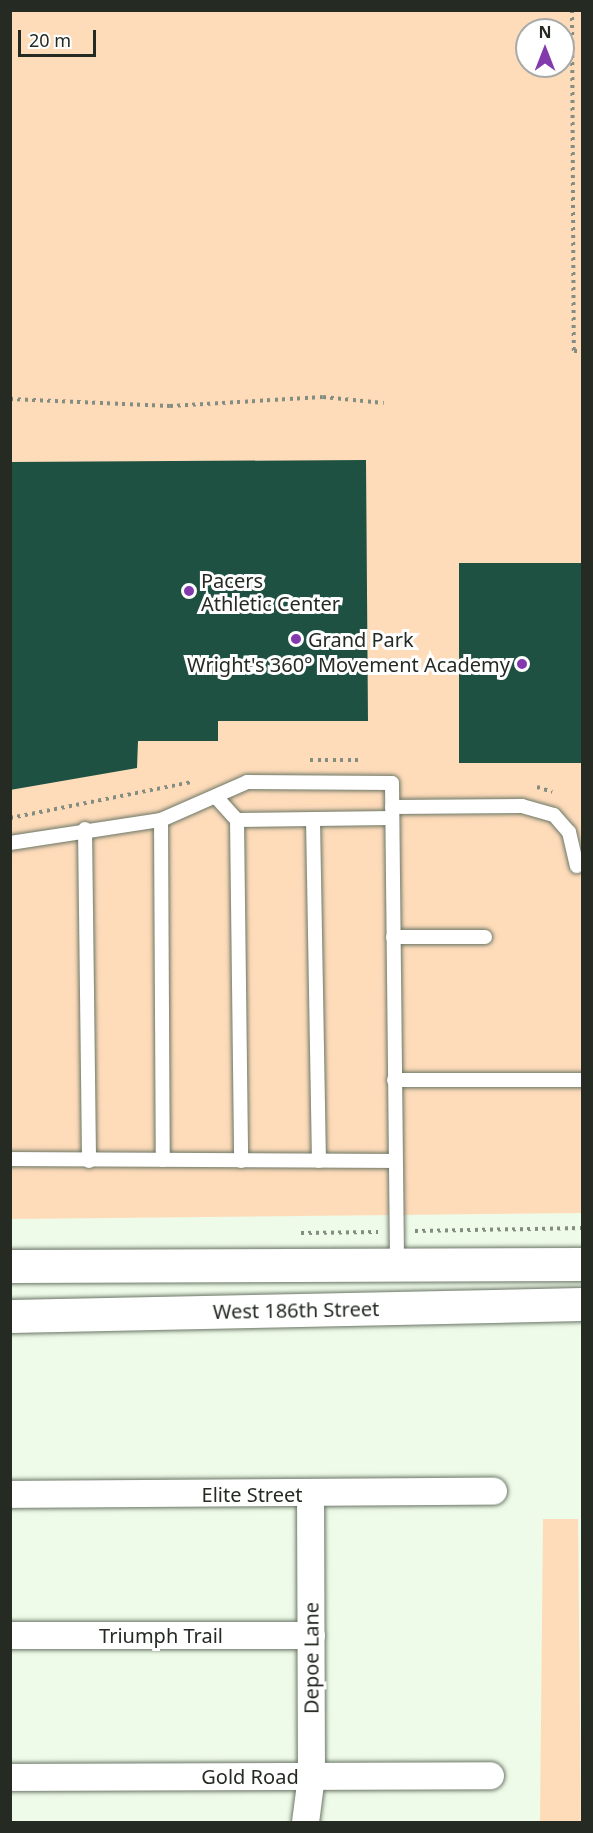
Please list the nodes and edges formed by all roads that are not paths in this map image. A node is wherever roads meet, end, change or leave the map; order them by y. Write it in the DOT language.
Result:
graph roads {
  1 [pos="217,798"];
  2 [pos="392,813"];
  3 [pos="313,819"];
  4 [pos="161,820"];
  5 [pos="237,820"];
  6 [pos="85,829"];
  7 [pos="10,843"];
  8 [pos="577,866"];
  9 [pos="393,937"];
  10 [pos="485,937"];
  11 [pos="394,1080"];
  12 [pos="582,1080"];
  13 [pos="10,1153"];
  14 [pos="11,1159"];
  15 [pos="163,1160"];
  16 [pos="89,1161"];
  17 [pos="241,1161"];
  18 [pos="319,1161"];
  19 [pos="394,1161"];
  20 [pos="397,1247"];
  21 [pos="582,1264"];
  22 [pos="10,1266"];
  23 [pos="582,1304"];
  24 [pos="10,1316"];
  25 [pos="493,1491"];
  26 [pos="10,1494"];
  27 [pos="310,1494"];
  28 [pos="10,1635"];
  29 [pos="311,1635"];
  30 [pos="490,1775"];
  31 [pos="311,1776"];
  32 [pos="10,1778"];
  33 [pos="305,1822"];
  1 -- 2 [label="lane"];
  1 -- 4 [label="lane"];
  1 -- 5 [label="lane"];
  2 -- 3 [label="lane"];
  2 -- 8 [label="lane"];
  2 -- 9 [label="lane"];
  3 -- 5 [label="lane"];
  3 -- 18 [label="lane"];
  4 -- 6 [label="lane"];
  4 -- 15 [label="lane"];
  5 -- 17 [label="lane"];
  6 -- 7 [label="lane"];
  6 -- 16 [label="lane"];
  9 -- 10 [label="lane"];
  9 -- 11 [label="lane"];
  11 -- 12 [label="lane"];
  11 -- 19 [label="lane"];
  13 -- 14 [label="lane"];
  14 -- 16 [label="lane"];
  15 -- 16 [label="lane"];
  15 -- 17 [label="lane"];
  17 -- 18 [label="lane"];
  18 -- 19 [label="lane"];
  19 -- 20 [label="lane"];
  20 -- 21 [label="street"];
  20 -- 22 [label="street"];
  23 -- 24 [label="street, West 186th Street"];
  25 -- 27 [label="street, Elite Street"];
  26 -- 27 [label="street, Elite Street"];
  27 -- 29 [label="street, Depoe Lane"];
  28 -- 29 [label="street, Triumph Trail"];
  29 -- 31 [label="street, Depoe Lane"];
  30 -- 31 [label="street, Gold Road"];
  31 -- 32 [label="street, Gold Road"];
  31 -- 33 [label="street, Depoe Lane"];
}
